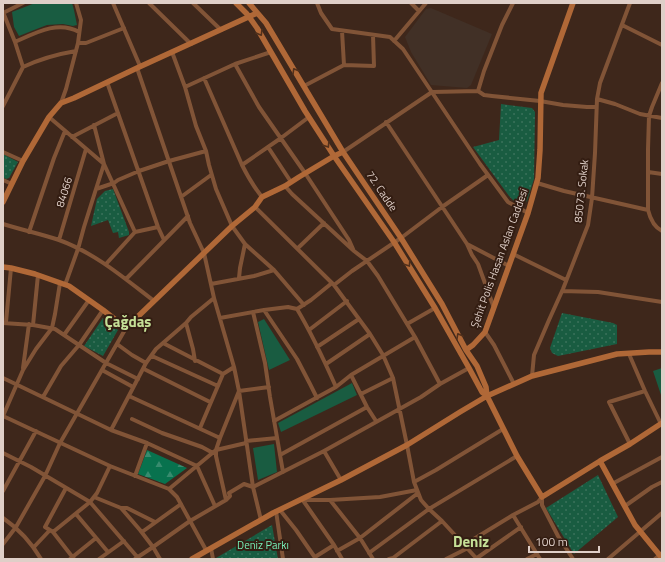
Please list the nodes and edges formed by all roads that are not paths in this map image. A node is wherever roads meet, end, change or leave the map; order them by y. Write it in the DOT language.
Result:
graph roads {
  1 [pos="23,3"];
  2 [pos="76,3"];
  3 [pos="113,3"];
  4 [pos="149,3"];
  5 [pos="193,3"];
  6 [pos="236,3"];
  7 [pos="249,3"];
  8 [pos="317,3"];
  9 [pos="411,3"];
  10 [pos="426,3"];
  11 [pos="513,3"];
  12 [pos="573,3"];
  13 [pos="630,3"];
  14 [pos="419,11"];
  15 [pos="3,13"];
  16 [pos="257,13"];
  17 [pos="248,17"];
  18 [pos="622,26"];
  19 [pos="124,28"];
  20 [pos="221,30"];
  21 [pos="342,31"];
  22 [pos="79,32"];
  23 [pos="373,35"];
  24 [pos="394,41"];
  25 [pos="15,42"];
  26 [pos="78,43"];
  27 [pos="191,44"];
  28 [pos="662,46"];
  29 [pos="76,51"];
  30 [pos="172,52"];
  31 [pos="271,52"];
  32 [pos="235,64"];
  33 [pos="344,65"];
  34 [pos="23,67"];
  35 [pos="138,67"];
  36 [pos="204,78"];
  37 [pos="107,82"];
  38 [pos="662,83"];
  39 [pos="304,86"];
  40 [pos="185,87"];
  41 [pos="478,90"];
  42 [pos="432,92"];
  43 [pos="597,99"];
  44 [pos="540,101"];
  45 [pos="61,103"];
  46 [pos="3,106"];
  47 [pos="596,107"];
  48 [pos="118,113"];
  49 [pos="649,116"];
  50 [pos="49,117"];
  51 [pos="309,117"];
  52 [pos="662,118"];
  53 [pos="386,122"];
  54 [pos="94,126"];
  55 [pos="65,131"];
  56 [pos="72,137"];
  57 [pos="281,138"];
  58 [pos="268,147"];
  59 [pos="86,149"];
  60 [pos="206,151"];
  61 [pos="3,152"];
  62 [pos="343,152"];
  63 [pos="334,156"];
  64 [pos="23,161"];
  65 [pos="169,161"];
  66 [pos="104,164"];
  67 [pos="242,165"];
  68 [pos="139,171"];
  69 [pos="648,172"];
  70 [pos="306,173"];
  71 [pos="662,174"];
  72 [pos="211,175"];
  73 [pos="488,175"];
  74 [pos="3,180"];
  75 [pos="291,182"];
  76 [pos="537,182"];
  77 [pos="114,183"];
  78 [pos="12,184"];
  79 [pos="285,186"];
  80 [pos="96,189"];
  81 [pos="181,197"];
  82 [pos="262,197"];
  83 [pos="592,198"];
  84 [pos="3,202"];
  85 [pos="442,206"];
  86 [pos="255,208"];
  87 [pos="648,210"];
  88 [pos="528,213"];
  89 [pos="188,216"];
  90 [pos="324,223"];
  91 [pos="3,224"];
  92 [pos="232,226"];
  93 [pos="158,227"];
  94 [pos="662,231"];
  95 [pos="29,232"];
  96 [pos="135,232"];
  97 [pos="401,238"];
  98 [pos="59,240"];
  99 [pos="164,240"];
  100 [pos="394,242"];
  101 [pos="245,244"];
  102 [pos="467,244"];
  103 [pos="298,248"];
  104 [pos="78,249"];
  105 [pos="354,251"];
  106 [pos="204,253"];
  107 [pos="513,254"];
  108 [pos="367,261"];
  109 [pos="106,264"];
  110 [pos="508,266"];
  111 [pos="3,267"];
  112 [pos="11,268"];
  113 [pos="274,270"];
  114 [pos="38,275"];
  115 [pos="240,278"];
  116 [pos="126,279"];
  117 [pos="566,280"];
  118 [pos="62,284"];
  119 [pos="211,284"];
  120 [pos="333,284"];
  121 [pos="562,291"];
  122 [pos="214,298"];
  123 [pos="89,300"];
  124 [pos="154,301"];
  125 [pos="346,301"];
  126 [pos="662,302"];
  127 [pos="304,305"];
  128 [pos="436,308"];
  129 [pos="494,308"];
  130 [pos="296,309"];
  131 [pos="103,310"];
  132 [pos="264,310"];
  133 [pos="253,312"];
  134 [pos="220,318"];
  135 [pos="359,319"];
  136 [pos="4,322"];
  137 [pos="186,323"];
  138 [pos="407,324"];
  139 [pos="31,325"];
  140 [pos="52,328"];
  141 [pos="126,328"];
  142 [pos="309,330"];
  143 [pos="485,332"];
  144 [pos="370,334"];
  145 [pos="64,335"];
  146 [pos="415,337"];
  147 [pos="163,343"];
  148 [pos="117,344"];
  149 [pos="79,345"];
  150 [pos="317,347"];
  151 [pos="466,350"];
  152 [pos="662,352"];
  153 [pos="629,354"];
  154 [pos="152,356"];
  155 [pos="383,356"];
  156 [pos="196,361"];
  157 [pos="106,363"];
  158 [pos="146,363"];
  159 [pos="326,364"];
  160 [pos="234,367"];
  161 [pos="144,368"];
  162 [pos="469,368"];
  163 [pos="23,370"];
  164 [pos="102,370"];
  165 [pos="223,374"];
  166 [pos="351,375"];
  167 [pos="532,376"];
  168 [pos="3,378"];
  169 [pos="393,378"];
  170 [pos="138,379"];
  171 [pos="17,384"];
  172 [pos="440,384"];
  173 [pos="514,384"];
  174 [pos="218,386"];
  175 [pos="133,387"];
  176 [pos="268,387"];
  177 [pos="336,388"];
  178 [pos="239,391"];
  179 [pos="645,392"];
  180 [pos="361,394"];
  181 [pos="129,396"];
  182 [pos="487,396"];
  183 [pos="43,397"];
  184 [pos="317,398"];
  185 [pos="210,402"];
  186 [pos="367,407"];
  187 [pos="400,408"];
  188 [pos="78,413"];
  189 [pos="3,416"];
  190 [pos="132,419"];
  191 [pos="274,421"];
  192 [pos="376,421"];
  193 [pos="662,424"];
  194 [pos="200,428"];
  195 [pos="504,429"];
  196 [pos="111,430"];
  197 [pos="36,431"];
  198 [pos="220,438"];
  199 [pos="278,438"];
  200 [pos="246,442"];
  201 [pos="60,443"];
  202 [pos="147,443"];
  203 [pos="630,444"];
  204 [pos="407,445"];
  205 [pos="324,451"];
  206 [pos="214,452"];
  207 [pos="3,453"];
  208 [pos="280,455"];
  209 [pos="517,456"];
  210 [pos="662,457"];
  211 [pos="600,461"];
  212 [pos="19,462"];
  213 [pos="110,466"];
  214 [pos="197,466"];
  215 [pos="283,472"];
  216 [pos="45,476"];
  217 [pos="135,476"];
  218 [pos="341,480"];
  219 [pos="414,482"];
  220 [pos="662,482"];
  221 [pos="612,484"];
  222 [pos="253,487"];
  223 [pos="66,488"];
  224 [pos="169,489"];
  225 [pos="3,491"];
  226 [pos="417,491"];
  227 [pos="94,496"];
  228 [pos="542,497"];
  229 [pos="226,500"];
  230 [pos="302,500"];
  231 [pos="330,500"];
  232 [pos="90,502"];
  233 [pos="180,504"];
  234 [pos="214,506"];
  235 [pos="624,506"];
  236 [pos="121,508"];
  237 [pos="429,509"];
  238 [pos="278,510"];
  239 [pos="662,513"];
  240 [pos="76,514"];
  241 [pos="512,515"];
  242 [pos="3,518"];
  243 [pos="261,520"];
  244 [pos="190,521"];
  245 [pos="442,521"];
  246 [pos="155,522"];
  247 [pos="16,527"];
  248 [pos="521,527"];
  249 [pos="52,531"];
  250 [pos="142,532"];
  251 [pos="641,532"];
  252 [pos="96,538"];
  253 [pos="360,538"];
  254 [pos="124,541"];
  255 [pos="3,544"];
  256 [pos="334,545"];
  257 [pos="466,546"];
  258 [pos="34,548"];
  259 [pos="153,548"];
  260 [pos="209,549"];
  261 [pos="337,551"];
  262 [pos="108,552"];
  263 [pos="369,553"];
  264 [pos="537,554"];
  265 [pos="660,556"];
  266 [pos="72,558"];
  267 [pos="137,558"];
  268 [pos="316,558"];
  269 [pos="41,559"];
  270 [pos="100,559"];
  271 [pos="160,559"];
  272 [pos="192,559"];
  273 [pos="213,559"];
  274 [pos="283,559"];
  275 [pos="342,559"];
  276 [pos="374,559"];
  277 [pos="392,559"];
  278 [pos="446,559"];
  279 [pos="477,559"];
  280 [pos="527,559"];
  281 [pos="540,559"];
  282 [pos="570,559"];
  283 [pos="573,559"];
  284 [pos="608,559"];
  1 -- 15 [label="street"];
  2 -- 22 [label="street"];
  3 -- 19 [label="street"];
  4 -- 27 [label="street"];
  5 -- 20 [label="street"];
  6 -- 17 [label="street"];
  7 -- 16 [label="street, 72. Cadde"];
  8 -- 21 [label="street"];
  9 -- 14 [label="street"];
  10 -- 14 [label="street"];
  11 -- 41 [label="street"];
  12 -- 44 [label="street, Şehit Polis Hasan Aslan Caddesi"];
  13 -- 18 [label="street, 85073. Sokak"];
  14 -- 24 [label="street"];
  15 -- 25 [label="street"];
  16 -- 17 [label="street"];
  39 -- 16 [label="street, 72. Cadde, one-way"];
  17 -- 20 [label="street"];
  17 -- 31 [label="street, one-way"];
  18 -- 28 [label="street"];
  18 -- 43 [label="street, 85073. Sokak"];
  19 -- 26 [label="street"];
  19 -- 35 [label="street"];
  20 -- 27 [label="street"];
  21 -- 23 [label="street"];
  21 -- 33 [label="street"];
  22 -- 25 [label="street"];
  22 -- 26 [label="street"];
  23 -- 24 [label="street"];
  23 -- 33 [label="street"];
  24 -- 42 [label="street"];
  25 -- 34 [label="street"];
  26 -- 29 [label="street"];
  27 -- 30 [label="street"];
  29 -- 34 [label="street"];
  29 -- 45 [label="street"];
  30 -- 35 [label="street"];
  30 -- 40 [label="street"];
  31 -- 32 [label="street"];
  31 -- 51 [label="street"];
  32 -- 36 [label="street"];
  32 -- 57 [label="street"];
  33 -- 39 [label="street"];
  34 -- 46 [label="street"];
  35 -- 37 [label="street"];
  35 -- 65 [label="street"];
  36 -- 40 [label="street"];
  36 -- 67 [label="street"];
  37 -- 45 [label="street"];
  37 -- 48 [label="street"];
  38 -- 49 [label="street"];
  39 -- 62 [label="street, 72. Cadde"];
  40 -- 60 [label="street"];
  41 -- 42 [label="street"];
  41 -- 44 [label="street"];
  42 -- 53 [label="street"];
  42 -- 73 [label="street"];
  43 -- 47 [label="street, 85073. Sokak"];
  43 -- 49 [label="street"];
  44 -- 47 [label="street"];
  44 -- 76 [label="street, Şehit Polis Hasan Aslan Caddesi"];
  45 -- 50 [label="street"];
  47 -- 83 [label="street, 85073. Sokak"];
  48 -- 54 [label="street"];
  48 -- 68 [label="street"];
  49 -- 52 [label="street"];
  49 -- 69 [label="street"];
  50 -- 55 [label="street"];
  50 -- 64 [label="street"];
  51 -- 57 [label="street"];
  51 -- 63 [label="street, one-way"];
  53 -- 62 [label="street"];
  53 -- 85 [label="street"];
  54 -- 56 [label="street"];
  54 -- 66 [label="street"];
  55 -- 56 [label="street"];
  55 -- 95 [label="street"];
  56 -- 59 [label="street"];
  57 -- 58 [label="street"];
  57 -- 70 [label="street"];
  58 -- 67 [label="street"];
  58 -- 75 [label="street"];
  59 -- 66 [label="street"];
  59 -- 98 [label="street, 84066"];
  60 -- 65 [label="street"];
  60 -- 72 [label="street"];
  61 -- 64 [label="street"];
  62 -- 63 [label="street"];
  62 -- 97 [label="street, 72. Cadde"];
  63 -- 70 [label="street"];
  63 -- 100 [label="street"];
  64 -- 78 [label="street"];
  65 -- 68 [label="street"];
  65 -- 81 [label="street"];
  66 -- 77 [label="street"];
  66 -- 80 [label="street"];
  67 -- 82 [label="street"];
  68 -- 77 [label="street"];
  68 -- 93 [label="street"];
  69 -- 71 [label="street"];
  69 -- 87 [label="street"];
  70 -- 75 [label="street"];
  70 -- 105 [label="street"];
  72 -- 81 [label="street"];
  72 -- 92 [label="street"];
  73 -- 85 [label="street"];
  73 -- 88 [label="street"];
  74 -- 78 [label="street"];
  75 -- 79 [label="street"];
  76 -- 83 [label="street"];
  76 -- 88 [label="street, Şehit Polis Hasan Aslan Caddesi"];
  77 -- 80 [label="street"];
  77 -- 96 [label="street"];
  78 -- 84 [label="street"];
  79 -- 82 [label="street"];
  79 -- 90 [label="street"];
  80 -- 104 [label="street"];
  81 -- 89 [label="street"];
  82 -- 86 [label="street"];
  83 -- 87 [label="street"];
  83 -- 117 [label="street, 85073. Sokak"];
  85 -- 97 [label="street"];
  85 -- 102 [label="street"];
  86 -- 92 [label="street"];
  86 -- 103 [label="street"];
  87 -- 94 [label="street"];
  88 -- 107 [label="street, Şehit Polis Hasan Aslan Caddesi"];
  89 -- 99 [label="street"];
  89 -- 106 [label="street"];
  90 -- 103 [label="street"];
  90 -- 105 [label="street"];
  91 -- 95 [label="street"];
  92 -- 101 [label="street"];
  92 -- 106 [label="street"];
  93 -- 96 [label="street"];
  93 -- 99 [label="street"];
  95 -- 98 [label="street"];
  96 -- 109 [label="street"];
  97 -- 100 [label="street"];
  151 -- 97 [label="street, 72. Cadde, one-way"];
  98 -- 104 [label="street"];
  99 -- 116 [label="street"];
  100 -- 108 [label="street"];
  100 -- 128 [label="street, one-way"];
  101 -- 113 [label="street"];
  101 -- 115 [label="street"];
  102 -- 110 [label="street"];
  102 -- 129 [label="street"];
  103 -- 120 [label="street"];
  104 -- 109 [label="street"];
  104 -- 118 [label="street"];
  105 -- 108 [label="street"];
  106 -- 119 [label="street"];
  106 -- 124 [label="street"];
  107 -- 110 [label="street, Şehit Polis Hasan Aslan Caddesi"];
  107 -- 117 [label="street"];
  108 -- 120 [label="street"];
  108 -- 138 [label="street"];
  109 -- 116 [label="street"];
  110 -- 129 [label="street, Şehit Polis Hasan Aslan Caddesi"];
  111 -- 112 [label="street"];
  112 -- 114 [label="street"];
  112 -- 136 [label="street"];
  113 -- 115 [label="street"];
  113 -- 127 [label="street"];
  114 -- 118 [label="street"];
  114 -- 139 [label="street"];
  115 -- 119 [label="street"];
  116 -- 124 [label="street"];
  117 -- 121 [label="street, 85073. Sokak"];
  118 -- 123 [label="street"];
  118 -- 140 [label="street"];
  119 -- 122 [label="street"];
  120 -- 125 [label="street"];
  120 -- 127 [label="street"];
  121 -- 126 [label="street"];
  121 -- 167 [label="street, 85073. Sokak"];
  122 -- 134 [label="street"];
  122 -- 137 [label="street"];
  123 -- 131 [label="street"];
  123 -- 145 [label="street"];
  124 -- 141 [label="street"];
  125 -- 135 [label="street"];
  125 -- 142 [label="street"];
  127 -- 130 [label="street"];
  128 -- 138 [label="street"];
  128 -- 162 [label="street"];
  129 -- 143 [label="street, Şehit Polis Hasan Aslan Caddesi"];
  130 -- 132 [label="street"];
  130 -- 142 [label="street"];
  131 -- 141 [label="street"];
  131 -- 149 [label="street"];
  132 -- 133 [label="street"];
  132 -- 184 [label="street"];
  133 -- 134 [label="street"];
  133 -- 176 [label="street"];
  134 -- 160 [label="street"];
  135 -- 144 [label="street"];
  135 -- 150 [label="street"];
  136 -- 139 [label="street"];
  137 -- 147 [label="street"];
  137 -- 156 [label="street"];
  138 -- 146 [label="street"];
  139 -- 140 [label="street"];
  139 -- 163 [label="street"];
  140 -- 145 [label="street"];
  140 -- 163 [label="street"];
  141 -- 148 [label="street"];
  142 -- 150 [label="street"];
  143 -- 151 [label="street, Şehit Polis Hasan Aslan Caddesi"];
  143 -- 173 [label="street"];
  144 -- 155 [label="street"];
  144 -- 159 [label="street"];
  145 -- 149 [label="street"];
  146 -- 155 [label="street"];
  146 -- 172 [label="street"];
  147 -- 154 [label="street"];
  147 -- 156 [label="street"];
  148 -- 157 [label="street"];
  148 -- 158 [label="street"];
  149 -- 157 [label="street"];
  149 -- 183 [label="street"];
  150 -- 159 [label="street"];
  151 -- 182 [label="street, 72. Cadde"];
  152 -- 153 [label="street"];
  153 -- 167 [label="street"];
  153 -- 179 [label="street"];
  154 -- 158 [label="street"];
  154 -- 174 [label="street"];
  155 -- 166 [label="street"];
  155 -- 169 [label="street"];
  156 -- 165 [label="street"];
  157 -- 164 [label="street"];
  157 -- 170 [label="street"];
  158 -- 161 [label="street"];
  159 -- 177 [label="street"];
  160 -- 165 [label="street"];
  160 -- 178 [label="street"];
  161 -- 170 [label="street"];
  161 -- 185 [label="street"];
  162 -- 172 [label="street"];
  162 -- 182 [label="street"];
  163 -- 171 [label="street"];
  164 -- 175 [label="street"];
  164 -- 188 [label="street"];
  165 -- 174 [label="street"];
  166 -- 177 [label="street"];
  166 -- 180 [label="street"];
  167 -- 173 [label="street"];
  168 -- 171 [label="street"];
  169 -- 180 [label="street"];
  169 -- 187 [label="street"];
  170 -- 175 [label="street"];
  171 -- 183 [label="street"];
  171 -- 189 [label="street"];
  172 -- 187 [label="street"];
  173 -- 182 [label="street"];
  174 -- 185 [label="street"];
  175 -- 181 [label="street"];
  176 -- 178 [label="street"];
  176 -- 191 [label="street"];
  177 -- 184 [label="street"];
  178 -- 198 [label="street"];
  178 -- 200 [label="street"];
  179 -- 193 [label="street"];
  179 -- 203 [label="street"];
  180 -- 186 [label="street"];
  181 -- 194 [label="street"];
  181 -- 196 [label="street"];
  182 -- 195 [label="street"];
  182 -- 204 [label="street"];
  183 -- 188 [label="street"];
  184 -- 191 [label="street"];
  185 -- 194 [label="street"];
  186 -- 192 [label="street"];
  186 -- 208 [label="street"];
  187 -- 192 [label="street"];
  187 -- 204 [label="street"];
  188 -- 196 [label="street"];
  188 -- 201 [label="street"];
  189 -- 197 [label="street"];
  190 -- 206 [label="street"];
  191 -- 199 [label="street"];
  192 -- 205 [label="street"];
  193 -- 203 [label="street"];
  194 -- 198 [label="street"];
  195 -- 209 [label="street"];
  195 -- 219 [label="street"];
  196 -- 202 [label="street"];
  197 -- 201 [label="street"];
  197 -- 212 [label="street"];
  198 -- 206 [label="street"];
  199 -- 200 [label="street"];
  199 -- 208 [label="street"];
  200 -- 206 [label="street"];
  200 -- 222 [label="street"];
  201 -- 213 [label="street"];
  201 -- 216 [label="street"];
  202 -- 214 [label="street"];
  202 -- 217 [label="street"];
  203 -- 211 [label="street"];
  204 -- 218 [label="street"];
  204 -- 219 [label="street"];
  205 -- 215 [label="street"];
  205 -- 218 [label="street"];
  206 -- 214 [label="street"];
  206 -- 229 [label="street"];
  207 -- 212 [label="street"];
  208 -- 215 [label="street"];
  209 -- 228 [label="street"];
  209 -- 237 [label="street"];
  210 -- 221 [label="street"];
  211 -- 221 [label="street"];
  211 -- 228 [label="street"];
  212 -- 216 [label="street"];
  212 -- 225 [label="street"];
  213 -- 217 [label="street"];
  213 -- 227 [label="street"];
  214 -- 224 [label="street"];
  214 -- 234 [label="street"];
  215 -- 222 [label="street"];
  216 -- 223 [label="street"];
  216 -- 247 [label="street"];
  217 -- 224 [label="street"];
  218 -- 230 [label="street"];
  219 -- 226 [label="street"];
  220 -- 235 [label="street"];
  221 -- 235 [label="street"];
  222 -- 229 [label="street"];
  222 -- 243 [label="street"];
  223 -- 232 [label="street"];
  223 -- 249 [label="street"];
  224 -- 233 [label="street"];
  226 -- 231 [label="street"];
  226 -- 237 [label="street"];
  226 -- 253 [label="street"];
  227 -- 232 [label="street"];
  227 -- 236 [label="street"];
  228 -- 241 [label="street"];
  228 -- 283 [label="street"];
  229 -- 234 [label="street"];
  230 -- 231 [label="street"];
  230 -- 238 [label="street"];
  230 -- 256 [label="street"];
  231 -- 253 [label="street"];
  232 -- 240 [label="street"];
  232 -- 254 [label="street"];
  233 -- 244 [label="street"];
  233 -- 246 [label="street"];
  234 -- 244 [label="street"];
  235 -- 251 [label="street"];
  236 -- 246 [label="street"];
  236 -- 250 [label="street"];
  237 -- 245 [label="street"];
  237 -- 263 [label="street"];
  238 -- 243 [label="street"];
  238 -- 268 [label="street"];
  238 -- 274 [label="street"];
  239 -- 251 [label="street"];
  240 -- 249 [label="street"];
  240 -- 252 [label="street"];
  241 -- 248 [label="street"];
  241 -- 257 [label="street"];
  242 -- 247 [label="street"];
  243 -- 260 [label="street"];
  244 -- 259 [label="street"];
  244 -- 260 [label="street"];
  245 -- 257 [label="street"];
  245 -- 277 [label="street"];
  246 -- 250 [label="street"];
  247 -- 255 [label="street"];
  247 -- 258 [label="street"];
  248 -- 264 [label="street"];
  248 -- 279 [label="street"];
  249 -- 258 [label="street"];
  249 -- 266 [label="street"];
  250 -- 259 [label="street"];
  251 -- 265 [label="street"];
  251 -- 284 [label="street"];
  252 -- 262 [label="street"];
  252 -- 266 [label="street"];
  253 -- 261 [label="street"];
  253 -- 263 [label="street"];
  254 -- 262 [label="street"];
  254 -- 267 [label="street"];
  256 -- 261 [label="street"];
  256 -- 268 [label="street"];
  257 -- 278 [label="street"];
  257 -- 279 [label="street"];
  258 -- 269 [label="street"];
  259 -- 267 [label="street"];
  259 -- 271 [label="street"];
  260 -- 272 [label="street"];
  260 -- 273 [label="street"];
  261 -- 275 [label="street"];
  262 -- 270 [label="street"];
  263 -- 276 [label="street"];
  264 -- 280 [label="street"];
  264 -- 281 [label="street"];
  282 -- 283 [label="street"];
}
